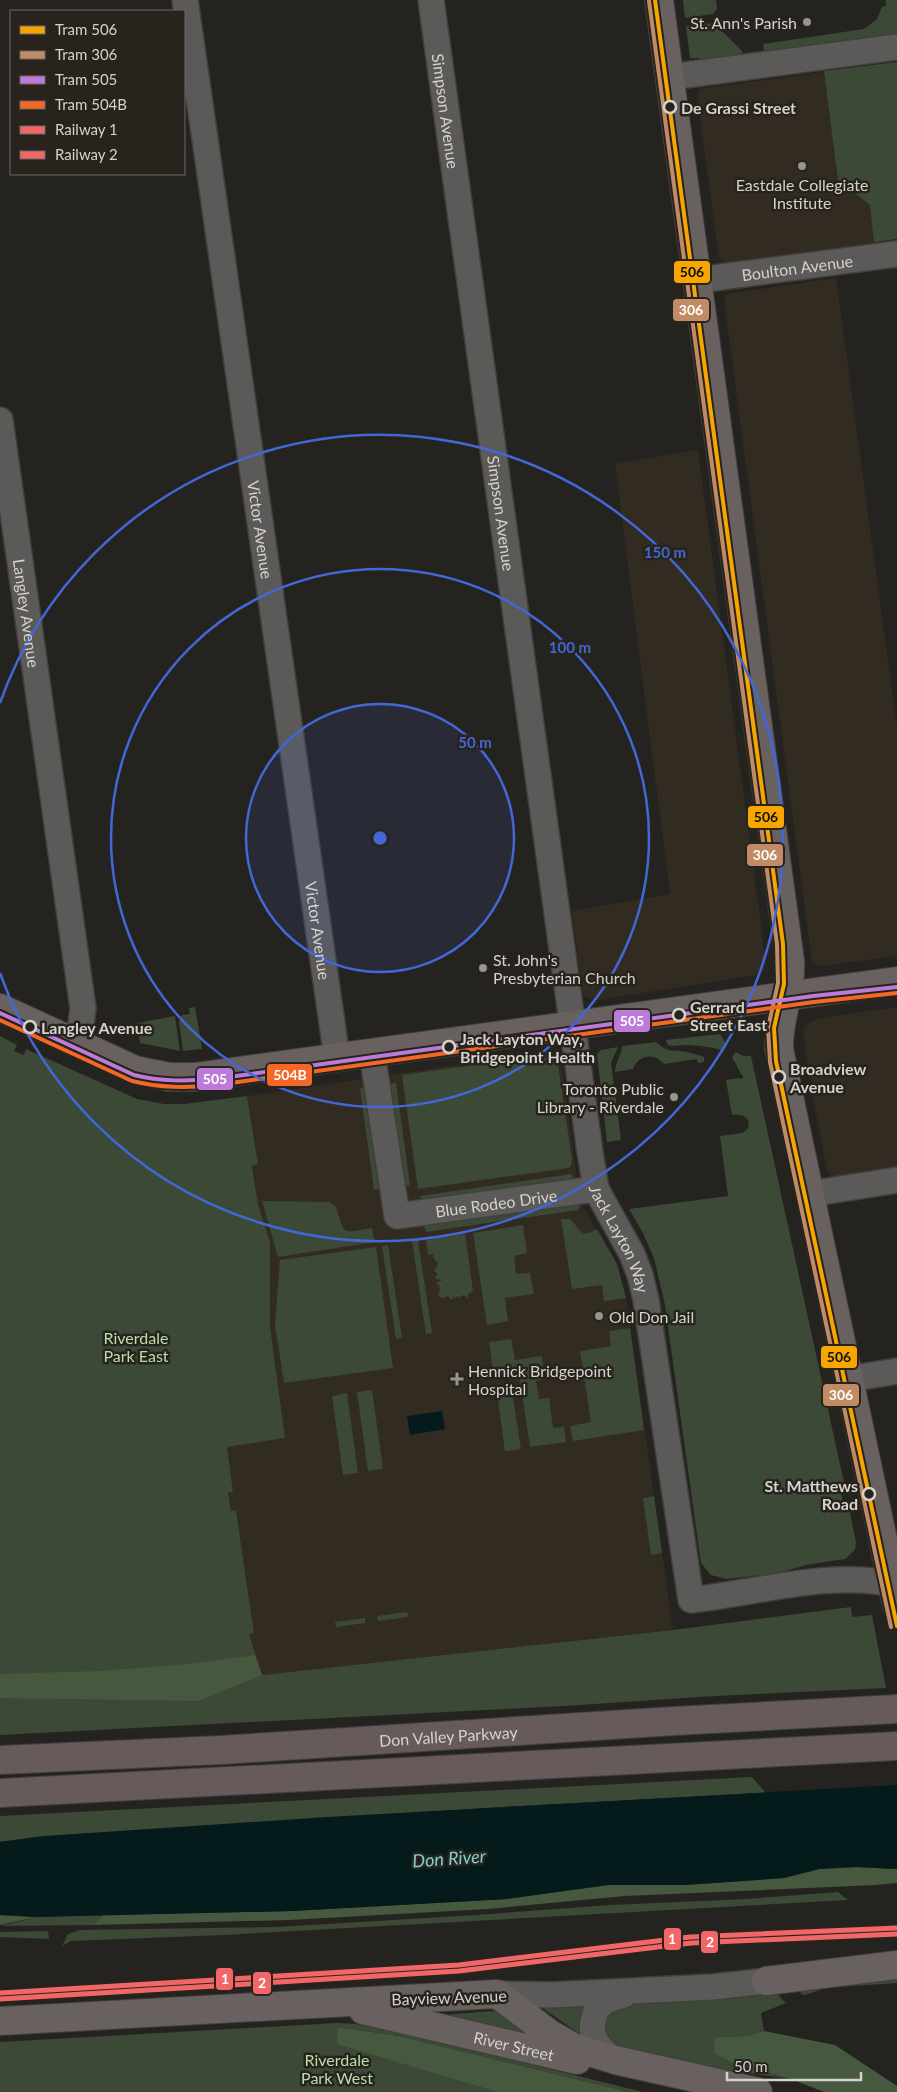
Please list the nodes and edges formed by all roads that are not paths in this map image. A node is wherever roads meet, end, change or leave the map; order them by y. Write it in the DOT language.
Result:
graph roads {
  1 [pos="185,0"];
  2 [pos="431,0"];
  3 [pos="659,0"];
  4 [pos="897,47"];
  5 [pos="670,77"];
  6 [pos="897,254"];
  7 [pos="698,280"];
  8 [pos="0,420"];
  9 [pos="897,981"];
  10 [pos="786,996"];
  11 [pos="0,1008"];
  12 [pos="573,1025"];
  13 [pos="75,1043"];
  14 [pos="372,1053"];
  15 [pos="337,1058"];
  16 [pos="897,1180"];
  17 [pos="596,1189"];
  18 [pos="809,1194"];
  19 [pos="897,1371"];
  20 [pos="848,1379"];
  21 [pos="896,1592"];
  22 [pos="897,1709"];
  23 [pos="897,1746"];
  24 [pos="0,1760"];
  25 [pos="0,1793"];
  26 [pos="897,1965"];
  27 [pos="766,1981"];
  28 [pos="641,1990"];
  29 [pos="497,1994"];
  30 [pos="320,2003"];
  31 [pos="0,2021"];
  32 [pos="615,2060"];
  33 [pos="708,2092"];
  34 [pos="758,2092"];
  1 -- 15 [label="street, Victor Avenue"];
  2 -- 12 [label="street, Simpson Avenue"];
  3 -- 5 [label="main road"];
  4 -- 5 [label="street"];
  5 -- 7 [label="main road"];
  6 -- 7 [label="street, Boulton Avenue"];
  7 -- 10 [label="main road"];
  8 -- 13 [label="street, Langley Avenue"];
  9 -- 10 [label="main road"];
  10 -- 12 [label="main road"];
  10 -- 18 [label="main road"];
  11 -- 13 [label="main road"];
  12 -- 14 [label="main road"];
  12 -- 17 [label="street, Jack Layton Way"];
  13 -- 15 [label="main road"];
  14 -- 15 [label="main road"];
  14 -- 17 [label="street, Blue Rodeo Drive"];
  16 -- 18 [label="street"];
  17 -- 21 [label="street, Jack Layton Way"];
  18 -- 20 [label="main road"];
  19 -- 20 [label="street"];
  20 -- 21 [label="main road"];
  22 -- 24 [label="highway, Don Valley Parkway"];
  23 -- 25 [label="highway, Don Valley Parkway"];
  26 -- 27 [label="main road, Bayview Avenue"];
  27 -- 28 [label="street, Bayview Avenue"];
  28 -- 29 [label="street, Bayview Avenue"];
  28 -- 32 [label="street, River Street"];
  29 -- 30 [label="main road, Bayview Avenue"];
  29 -- 32 [label="main road, River Street"];
  30 -- 31 [label="main road, Bayview Avenue"];
  30 -- 33 [label="main road, River Street"];
  32 -- 34 [label="main road, River Street"];
}
